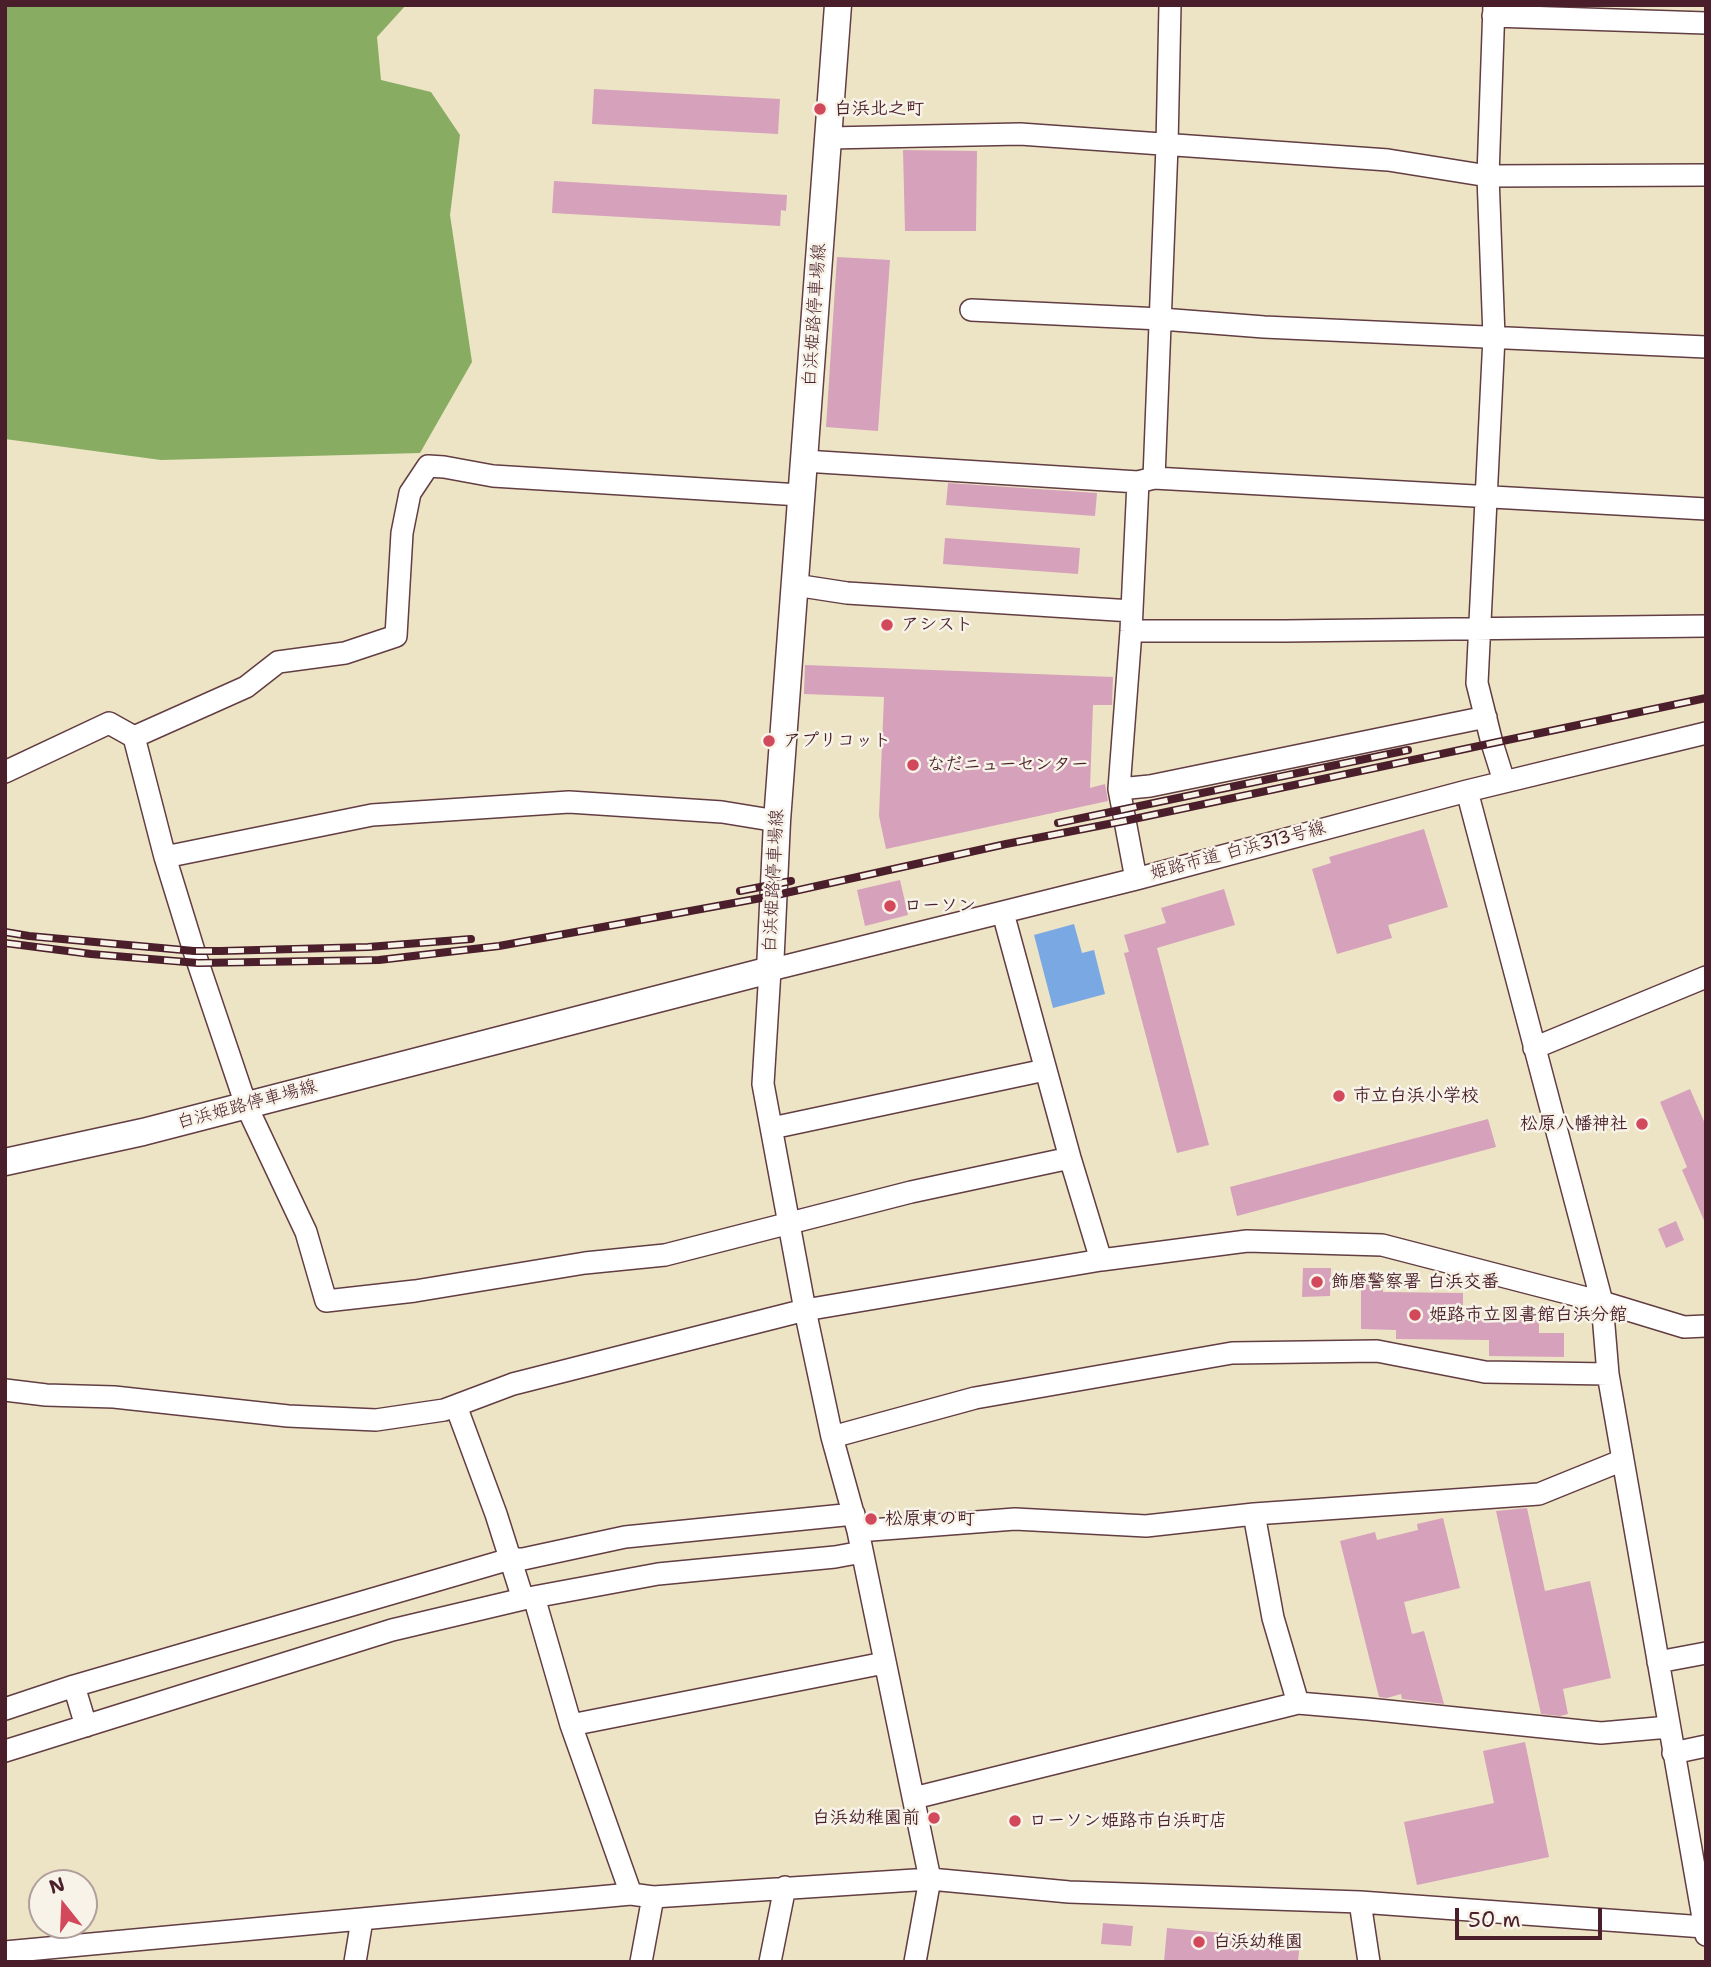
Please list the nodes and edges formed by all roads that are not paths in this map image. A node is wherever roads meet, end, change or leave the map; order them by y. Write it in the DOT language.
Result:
graph roads {
  1 [pos="838,5"];
  2 [pos="1170,5"];
  3 [pos="1494,10"];
  4 [pos="1706,23"];
  5 [pos="829,138"];
  6 [pos="1167,146"];
  7 [pos="1706,175"];
  8 [pos="1488,176"];
  9 [pos="971,310"];
  10 [pos="1161,319"];
  11 [pos="1494,337"];
  12 [pos="1706,347"];
  13 [pos="804,461"];
  14 [pos="1146,480"];
  15 [pos="800,495"];
  16 [pos="1486,498"];
  17 [pos="1706,509"];
  18 [pos="795,585"];
  19 [pos="1131,621"];
  20 [pos="1706,626"];
  21 [pos="1479,629"];
  22 [pos="1486,718"];
  23 [pos="1706,733"];
  24 [pos="134,737"];
  25 [pos="5,772"];
  26 [pos="1504,781"];
  27 [pos="1119,789"];
  28 [pos="1467,790"];
  29 [pos="777,821"];
  30 [pos="165,857"];
  31 [pos="1136,879"];
  32 [pos="1003,913"];
  33 [pos="770,970"];
  34 [pos="1706,977"];
  35 [pos="1534,1048"];
  36 [pos="1045,1070"];
  37 [pos="246,1105"];
  38 [pos="772,1128"];
  39 [pos="1070,1158"];
  40 [pos="5,1162"];
  41 [pos="789,1224"];
  42 [pos="1101,1260"];
  43 [pos="1602,1301"];
  44 [pos="805,1310"];
  45 [pos="1706,1326"];
  46 [pos="1608,1374"];
  47 [pos="5,1390"];
  48 [pos="456,1406"];
  49 [pos="832,1437"];
  50 [pos="1623,1460"];
  51 [pos="1254,1514"];
  52 [pos="858,1533"];
  53 [pos="510,1559"];
  54 [pos="528,1598"];
  55 [pos="1706,1653"];
  56 [pos="1658,1662"];
  57 [pos="884,1663"];
  58 [pos="74,1686"];
  59 [pos="1298,1703"];
  60 [pos="5,1709"];
  61 [pos="571,1725"];
  62 [pos="86,1726"];
  63 [pos="1669,1727"];
  64 [pos="1706,1746"];
  65 [pos="5,1751"];
  66 [pos="1673,1753"];
  67 [pos="914,1798"];
  68 [pos="1697,1842"];
  69 [pos="930,1879"];
  70 [pos="785,1887"];
  71 [pos="631,1894"];
  72 [pos="653,1897"];
  73 [pos="1360,1902"];
  74 [pos="362,1920"];
  75 [pos="1705,1931"];
  76 [pos="5,1952"];
  77 [pos="355,1962"];
  78 [pos="641,1962"];
  79 [pos="770,1962"];
  80 [pos="915,1962"];
  81 [pos="1369,1962"];
  1 -- 5 [label="main road, 白浜姫路停車場線"];
  2 -- 6 [label="street"];
  3 -- 4 [label="street"];
  3 -- 8 [label="street"];
  5 -- 6 [label="street"];
  5 -- 13 [label="main road, 白浜姫路停車場線"];
  6 -- 8 [label="street"];
  6 -- 10 [label="street"];
  7 -- 8 [label="street"];
  8 -- 11 [label="street"];
  9 -- 10 [label="street"];
  10 -- 11 [label="street"];
  10 -- 14 [label="street"];
  11 -- 12 [label="street"];
  11 -- 16 [label="street"];
  13 -- 14 [label="street"];
  13 -- 15 [label="main road, 白浜姫路停車場線"];
  14 -- 16 [label="street"];
  14 -- 19 [label="street"];
  15 -- 18 [label="main road, 白浜姫路停車場線"];
  15 -- 24 [label="street"];
  16 -- 17 [label="street"];
  16 -- 21 [label="street"];
  18 -- 19 [label="street"];
  18 -- 29 [label="main road, 白浜姫路停車場線"];
  19 -- 21 [label="street"];
  19 -- 27 [label="street"];
  20 -- 21 [label="street"];
  21 -- 22 [label="street"];
  22 -- 26 [label="street"];
  22 -- 27 [label="street"];
  23 -- 26 [label="street, 姫路市道 白浜313号線"];
  24 -- 25 [label="street"];
  24 -- 30 [label="street"];
  26 -- 28 [label="street, 姫路市道 白浜313号線"];
  27 -- 31 [label="street"];
  28 -- 31 [label="street, 姫路市道 白浜313号線"];
  28 -- 35 [label="street"];
  29 -- 30 [label="street"];
  29 -- 33 [label="main road, 白浜姫路停車場線"];
  30 -- 37 [label="street"];
  31 -- 32 [label="street, 姫路市道 白浜313号線"];
  32 -- 33 [label="street, 姫路市道 白浜313号線"];
  32 -- 36 [label="street"];
  33 -- 37 [label="main road, 白浜姫路停車場線"];
  33 -- 38 [label="street"];
  34 -- 35 [label="street"];
  35 -- 43 [label="street"];
  36 -- 38 [label="street"];
  36 -- 39 [label="street"];
  37 -- 40 [label="main road, 白浜姫路停車場線"];
  37 -- 41 [label="street"];
  38 -- 41 [label="street"];
  39 -- 41 [label="street"];
  39 -- 42 [label="street"];
  41 -- 44 [label="street"];
  42 -- 43 [label="street"];
  42 -- 44 [label="street"];
  43 -- 45 [label="street"];
  43 -- 46 [label="street"];
  44 -- 48 [label="street"];
  44 -- 49 [label="street"];
  46 -- 49 [label="street"];
  46 -- 50 [label="street"];
  47 -- 48 [label="street"];
  48 -- 53 [label="street"];
  49 -- 52 [label="street"];
  50 -- 51 [label="street"];
  50 -- 56 [label="street"];
  51 -- 52 [label="street"];
  51 -- 59 [label="street"];
  52 -- 53 [label="street"];
  52 -- 54 [label="street"];
  52 -- 57 [label="street"];
  53 -- 54 [label="street"];
  53 -- 58 [label="street"];
  54 -- 61 [label="street"];
  54 -- 62 [label="street"];
  55 -- 56 [label="street"];
  56 -- 63 [label="street"];
  57 -- 61 [label="street"];
  57 -- 67 [label="street"];
  58 -- 60 [label="street"];
  58 -- 62 [label="street"];
  59 -- 63 [label="street"];
  59 -- 67 [label="street"];
  61 -- 71 [label="street"];
  62 -- 65 [label="street"];
  63 -- 66 [label="street"];
  64 -- 66 [label="street"];
  66 -- 68 [label="street"];
  67 -- 69 [label="street"];
  68 -- 75 [label="street"];
  69 -- 70 [label="street"];
  69 -- 73 [label="street"];
  69 -- 80 [label="street"];
  70 -- 72 [label="street"];
  70 -- 79 [label="street"];
  71 -- 72 [label="street"];
  71 -- 74 [label="street"];
  72 -- 78 [label="street"];
  73 -- 75 [label="street"];
  73 -- 81 [label="street"];
  74 -- 76 [label="street"];
  74 -- 77 [label="street"];
}
